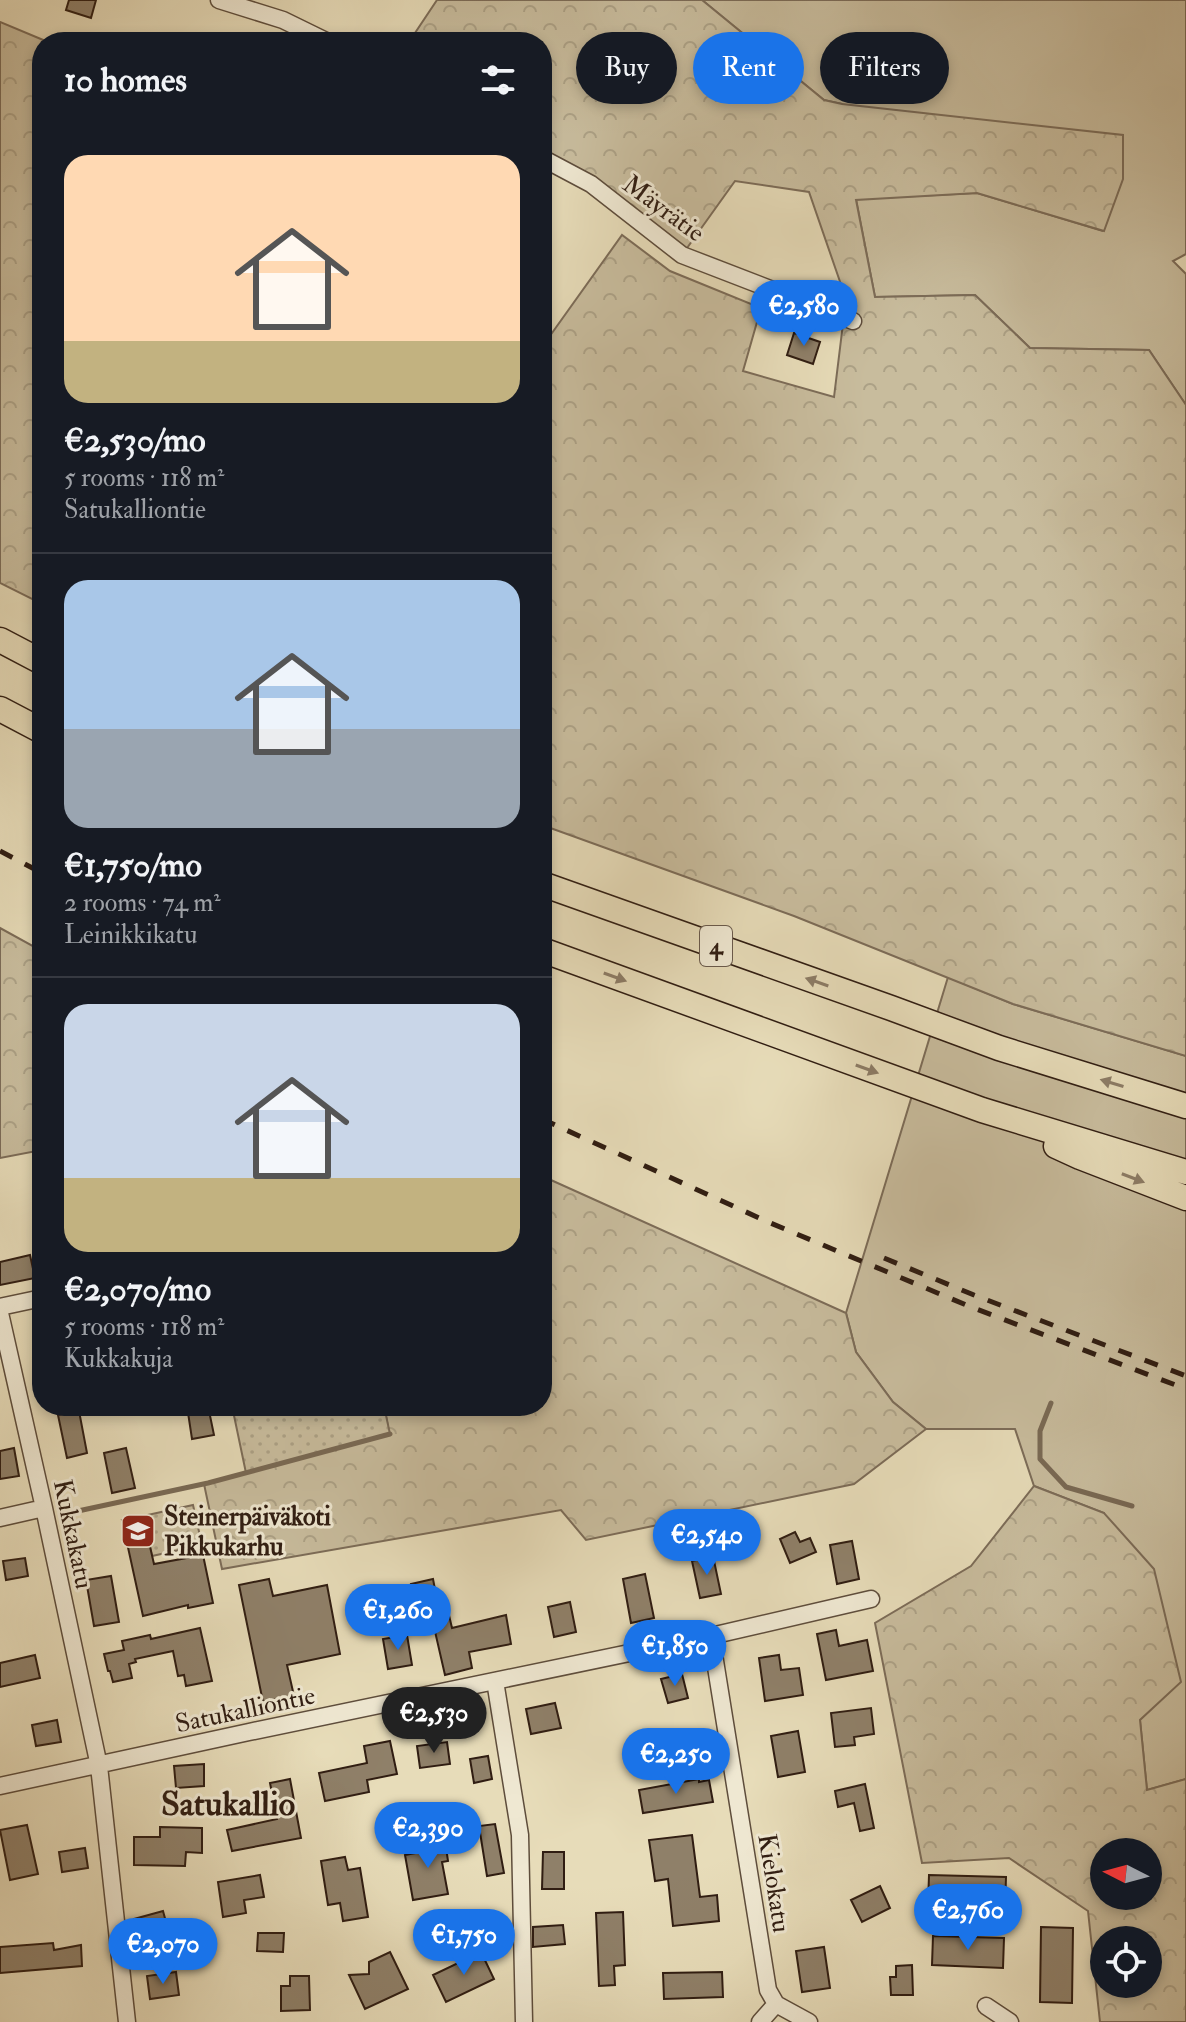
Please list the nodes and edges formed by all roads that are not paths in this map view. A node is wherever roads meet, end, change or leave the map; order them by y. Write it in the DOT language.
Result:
graph roads {
  1 [pos="219,0"];
  2 [pos="308,32"];
  3 [pos="552,163"];
  4 [pos="853,321"];
  5 [pos="0,640"];
  6 [pos="32,657"];
  7 [pos="0,709"];
  8 [pos="32,726"];
  9 [pos="552,888"];
  10 [pos="552,954"];
  11 [pos="1186,1106"];
  12 [pos="982,1110"];
  13 [pos="1186,1172"];
  14 [pos="1186,1198"];
  15 [pos="32,1301"];
  16 [pos="0,1310"];
  17 [pos="44,1508"];
  18 [pos="0,1518"];
  19 [pos="871,1599"];
  20 [pos="711,1636"];
  21 [pos="495,1681"];
  22 [pos="99,1766"];
  23 [pos="0,1786"];
  24 [pos="776,2004"];
  25 [pos="986,2006"];
  26 [pos="127,2022"];
  27 [pos="524,2022"];
  28 [pos="760,2022"];
  29 [pos="809,2022"];
  30 [pos="1010,2022"];
  1 -- 2 [label="street"];
  3 -- 4 [label="street, Mäyrätie"];
  5 -- 6 [label="highway"];
  7 -- 8 [label="highway"];
  11 -- 9 [label="highway, 4, one-way"];
  10 -- 12 [label="highway, one-way"];
  12 -- 13 [label="highway"];
  12 -- 14 [label="highway, one-way"];
  15 -- 16 [label="street"];
  16 -- 17 [label="street, Kukkakatu"];
  17 -- 18 [label="street"];
  17 -- 22 [label="street, Kukkakatu"];
  19 -- 20 [label="street, Satukalliontie"];
  20 -- 21 [label="street, Satukalliontie"];
  20 -- 24 [label="street, Kielokatu"];
  21 -- 22 [label="street, Satukalliontie"];
  21 -- 27 [label="street"];
  22 -- 23 [label="street, Satukalliontie"];
  22 -- 26 [label="street, Kukkakatu"];
  24 -- 28 [label="street"];
  24 -- 29 [label="street"];
  25 -- 30 [label="street"];
}
